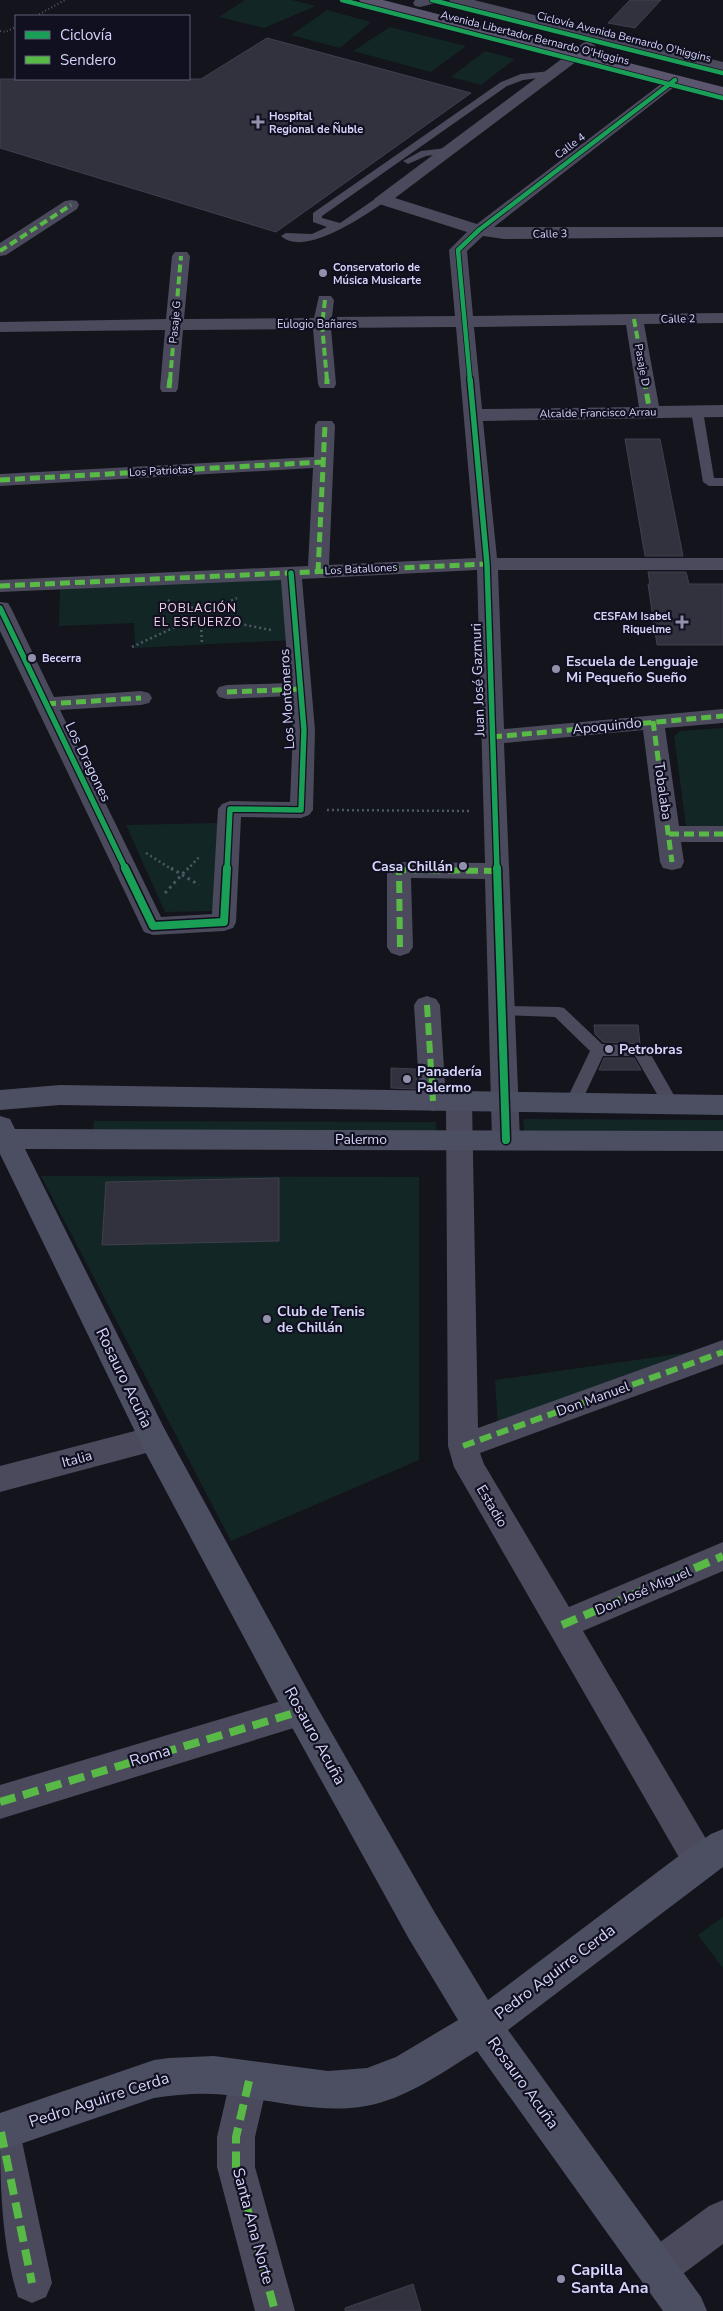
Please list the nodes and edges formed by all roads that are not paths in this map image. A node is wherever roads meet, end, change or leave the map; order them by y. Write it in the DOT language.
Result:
graph roads {
  1 [pos="366,0"];
  2 [pos="456,0"];
  3 [pos="420,1"];
  4 [pos="582,50"];
  5 [pos="723,67"];
  6 [pos="551,74"];
  7 [pos="675,80"];
  8 [pos="723,81"];
  9 [pos="723,92"];
  10 [pos="524,94"];
  11 [pos="469,118"];
  12 [pos="377,193"];
  13 [pos="71,205"];
  14 [pos="334,226"];
  15 [pos="479,230"];
  16 [pos="723,232"];
  17 [pos="286,236"];
  18 [pos="3,246"];
  19 [pos="181,256"];
  20 [pos="326,300"];
  21 [pos="723,318"];
  22 [pos="634,319"];
  23 [pos="464,323"];
  24 [pos="175,325"];
  25 [pos="322,325"];
  26 [pos="0,327"];
  27 [pos="327,384"];
  28 [pos="170,388"];
  29 [pos="697,411"];
  30 [pos="723,411"];
  31 [pos="650,412"];
  32 [pos="472,415"];
  33 [pos="325,425"];
  34 [pos="323,462"];
  35 [pos="0,480"];
  36 [pos="723,482"];
  37 [pos="487,564"];
  38 [pos="723,564"];
  39 [pos="318,572"];
  40 [pos="291,573"];
  41 [pos="0,586"];
  42 [pos="0,608"];
  43 [pos="7,639"];
  44 [pos="301,689"];
  45 [pos="227,692"];
  46 [pos="141,698"];
  47 [pos="46,704"];
  48 [pos="723,716"];
  49 [pos="653,722"];
  50 [pos="492,737"];
  51 [pos="669,834"];
  52 [pos="723,834"];
  53 [pos="672,862"];
  54 [pos="498,871"];
  55 [pos="150,919"];
  56 [pos="400,946"];
  57 [pos="428,1005"];
  58 [pos="503,1011"];
  59 [pos="598,1050"];
  60 [pos="0,1100"];
  61 [pos="446,1101"];
  62 [pos="506,1102"];
  63 [pos="573,1103"];
  64 [pos="671,1104"];
  65 [pos="723,1105"];
  66 [pos="2,1134"];
  67 [pos="458,1140"];
  68 [pos="506,1140"];
  69 [pos="723,1141"];
  70 [pos="723,1352"];
  71 [pos="154,1439"];
  72 [pos="463,1446"];
  73 [pos="0,1479"];
  74 [pos="723,1556"];
  75 [pos="562,1625"];
  76 [pos="301,1711"];
  77 [pos="0,1802"];
  78 [pos="712,1854"];
  79 [pos="482,2027"];
  80 [pos="249,2081"];
  81 [pos="0,2132"];
  82 [pos="723,2220"];
  83 [pos="658,2268"];
  84 [pos="32,2283"];
  85 [pos="275,2311"];
  86 [pos="688,2311"];
  1 -- 4 [label="main road, Avenida Libertador Bernardo O'Higgins"];
  2 -- 5 [label="street, Avenida Libertador Bernardo O'Higgins"];
  3 -- 4 [label="main road, Avenida Libertador Bernardo O'Higgins"];
  4 -- 6 [label="street"];
  4 -- 7 [label="main road, Avenida Libertador Bernardo O'Higgins"];
  4 -- 8 [label="main road, Avenida Libertador Bernardo O'Higgins"];
  6 -- 10 [label="street"];
  6 -- 14 [label="lane"];
  7 -- 9 [label="main road, Avenida Libertador Bernardo O'Higgins"];
  7 -- 15 [label="street, Calle 4"];
  10 -- 11 [label="lane"];
  10 -- 12 [label="street"];
  12 -- 14 [label="lane"];
  12 -- 15 [label="street, Calle 3"];
  13 -- 18 [label="street"];
  14 -- 17 [label="lane"];
  15 -- 16 [label="street, Calle 3"];
  15 -- 23 [label="street, Juan José Gazmuri"];
  19 -- 24 [label="street, Pasaje G"];
  20 -- 25 [label="street"];
  21 -- 22 [label="street, Calle 2"];
  22 -- 23 [label="street, Eulogio Bañares"];
  22 -- 31 [label="street, Pasaje D"];
  23 -- 25 [label="street, Eulogio Bañares"];
  23 -- 32 [label="street, Juan José Gazmuri"];
  24 -- 25 [label="street, Eulogio Bañares"];
  24 -- 26 [label="street, Eulogio Bañares"];
  24 -- 28 [label="street, Pasaje G"];
  25 -- 27 [label="street"];
  29 -- 30 [label="street, Alcalde Francisco Arrau"];
  29 -- 31 [label="street, Alcalde Francisco Arrau"];
  29 -- 36 [label="lane"];
  31 -- 32 [label="street, Alcalde Francisco Arrau"];
  32 -- 37 [label="street, Juan José Gazmuri"];
  33 -- 34 [label="street"];
  34 -- 35 [label="street, Los Patriotas"];
  34 -- 39 [label="street"];
  37 -- 38 [label="street, Los Batallones"];
  37 -- 39 [label="street, Los Batallones"];
  37 -- 50 [label="street, Juan José Gazmuri"];
  39 -- 40 [label="street, Los Batallones"];
  40 -- 41 [label="street, Los Batallones"];
  40 -- 44 [label="street, Los Montoneros"];
  42 -- 43 [label="street, Los Dragones"];
  43 -- 47 [label="street, Los Dragones"];
  44 -- 45 [label="street, Los Montoneros"];
  44 -- 55 [label="street, Los Montoneros"];
  46 -- 47 [label="street, Los Dragones"];
  47 -- 55 [label="street, Los Dragones"];
  48 -- 49 [label="street, Apoquindo"];
  49 -- 50 [label="street, Apoquindo"];
  49 -- 51 [label="street, Tobalaba"];
  50 -- 54 [label="street, Juan José Gazmuri"];
  51 -- 52 [label="street"];
  51 -- 53 [label="street, Tobalaba"];
  54 -- 56 [label="street"];
  54 -- 58 [label="street, Juan José Gazmuri"];
  57 -- 61 [label="street"];
  58 -- 59 [label="lane"];
  58 -- 62 [label="street, Juan José Gazmuri"];
  59 -- 63 [label="lane"];
  59 -- 64 [label="lane"];
  60 -- 61 [label="street"];
  61 -- 62 [label="street"];
  61 -- 67 [label="street, Estadio"];
  62 -- 63 [label="street"];
  62 -- 68 [label="street, Juan José Gazmuri"];
  63 -- 64 [label="street"];
  64 -- 65 [label="street"];
  66 -- 67 [label="street, Palermo"];
  66 -- 71 [label="street, Rosauro Acuña"];
  67 -- 68 [label="street, Palermo"];
  67 -- 72 [label="street, Estadio"];
  68 -- 69 [label="street, Palermo"];
  70 -- 72 [label="street, Don Manuel"];
  71 -- 73 [label="street, Italia"];
  71 -- 76 [label="street, Rosauro Acuña"];
  72 -- 75 [label="street, Estadio"];
  74 -- 75 [label="street, Don José Miguel"];
  75 -- 78 [label="street, Estadio"];
  76 -- 77 [label="street, Roma"];
  76 -- 79 [label="street, Rosauro Acuña"];
  78 -- 79 [label="street, Pedro Aguirre Cerda"];
  79 -- 80 [label="street, Pedro Aguirre Cerda"];
  79 -- 83 [label="street, Rosauro Acuña"];
  80 -- 81 [label="street, Pedro Aguirre Cerda"];
  80 -- 85 [label="street, Santa Ana Norte"];
  81 -- 84 [label="street"];
  82 -- 83 [label="street"];
  83 -- 86 [label="street, Rosauro Acuña"];
}
